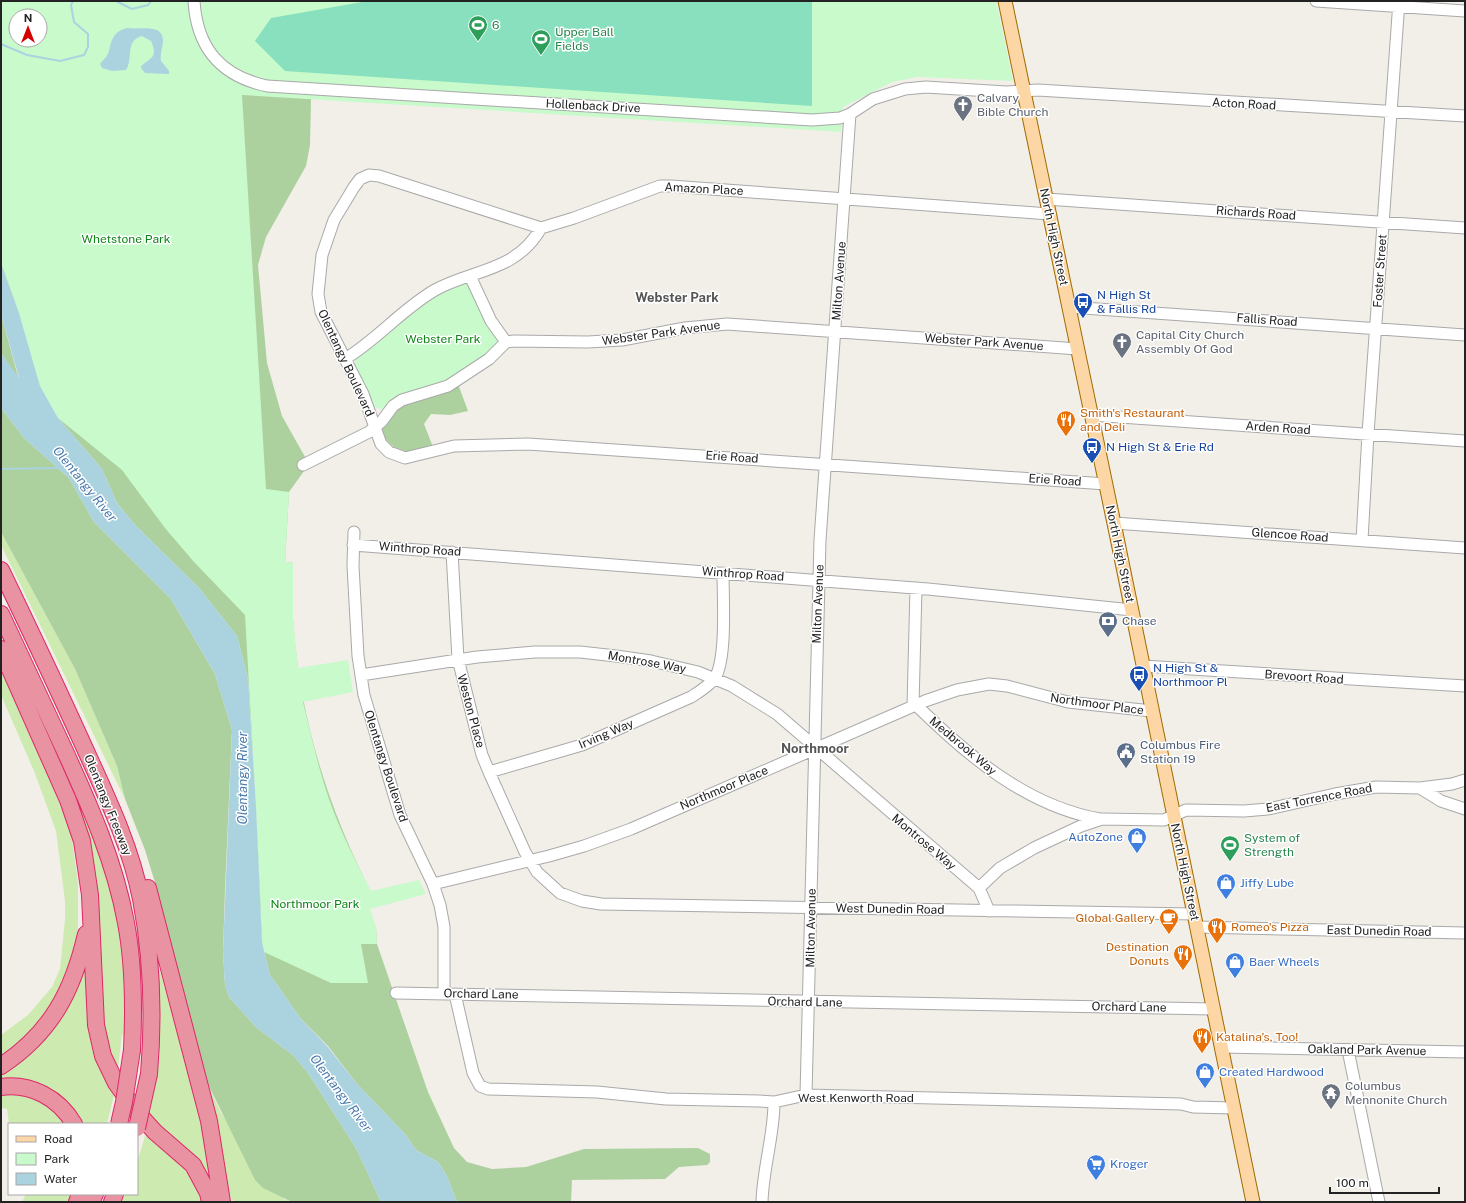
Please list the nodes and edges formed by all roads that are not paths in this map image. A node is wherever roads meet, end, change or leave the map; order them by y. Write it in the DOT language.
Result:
graph roads {
  1 [pos="1005,1"];
  2 [pos="1316,1"];
  3 [pos="1399,4"];
  4 [pos="194,6"];
  5 [pos="1465,11"];
  6 [pos="1024,90"];
  7 [pos="1392,112"];
  8 [pos="850,114"];
  9 [pos="1465,116"];
  10 [pos="845,198"];
  11 [pos="1046,199"];
  12 [pos="1049,214"];
  13 [pos="1383,222"];
  14 [pos="541,228"];
  15 [pos="1465,228"];
  16 [pos="470,276"];
  17 [pos="1069,307"];
  18 [pos="1376,328"];
  19 [pos="835,331"];
  20 [pos="1465,335"];
  21 [pos="506,342"];
  22 [pos="1078,349"];
  23 [pos="345,359"];
  24 [pos="369,409"];
  25 [pos="387,414"];
  26 [pos="1091,415"];
  27 [pos="375,427"];
  28 [pos="1368,434"];
  29 [pos="1465,441"];
  30 [pos="825,463"];
  31 [pos="303,465"];
  32 [pos="1106,484"];
  33 [pos="1114,523"];
  34 [pos="354,532"];
  35 [pos="1362,540"];
  36 [pos="353,545"];
  37 [pos="1465,548"];
  38 [pos="452,552"];
  39 [pos="1,570"];
  40 [pos="723,573"];
  41 [pos="819,580"];
  42 [pos="916,588"];
  43 [pos="1132,610"];
  44 [pos="1,614"];
  45 [pos="1,649"];
  46 [pos="458,659"];
  47 [pos="1143,666"];
  48 [pos="361,675"];
  49 [pos="714,678"];
  50 [pos="1465,686"];
  51 [pos="914,705"];
  52 [pos="1152,711"];
  53 [pos="815,748"];
  54 [pos="489,772"];
  55 [pos="1465,780"];
  56 [pos="1420,788"];
  57 [pos="1465,809"];
  58 [pos="1174,816"];
  59 [pos="1102,819"];
  60 [pos="125,842"];
  61 [pos="530,861"];
  62 [pos="433,884"];
  63 [pos="979,888"];
  64 [pos="811,908"];
  65 [pos="989,911"];
  66 [pos="90,917"];
  67 [pos="1195,920"];
  68 [pos="1465,933"];
  69 [pos="396,993"];
  70 [pos="449,994"];
  71 [pos="809,1002"];
  72 [pos="1213,1009"];
  73 [pos="1221,1046"];
  74 [pos="1348,1050"];
  75 [pos="1465,1052"];
  76 [pos="1,1066"];
  77 [pos="480,1086"];
  78 [pos="1,1087"];
  79 [pos="806,1095"];
  80 [pos="774,1102"];
  81 [pos="1234,1108"];
  82 [pos="73,1123"];
  83 [pos="119,1123"];
  84 [pos="138,1123"];
  85 [pos="210,1202"];
  86 [pos="222,1202"];
  87 [pos="762,1202"];
  88 [pos="1253,1202"];
  89 [pos="1379,1202"];
  1 -- 6 [label="main road, North High Street"];
  2 -- 3 [label="street"];
  3 -- 5 [label="street"];
  3 -- 7 [label="street, Foster Street"];
  4 -- 8 [label="street, Hollenback Drive"];
  6 -- 7 [label="street, Acton Road"];
  6 -- 8 [label="street, Hollenback Drive"];
  6 -- 11 [label="main road, North High Street"];
  7 -- 9 [label="street, Acton Road"];
  7 -- 13 [label="street, Foster Street"];
  8 -- 10 [label="street, Milton Avenue"];
  10 -- 12 [label="street, Amazon Place"];
  10 -- 14 [label="street, Amazon Place"];
  10 -- 19 [label="street, Milton Avenue"];
  11 -- 12 [label="main road, North High Street"];
  11 -- 13 [label="street, Richards Road"];
  12 -- 17 [label="main road, North High Street"];
  13 -- 15 [label="street, Richards Road"];
  13 -- 18 [label="street, Foster Street"];
  14 -- 16 [label="street"];
  14 -- 23 [label="street, Olentangy Boulevard"];
  16 -- 21 [label="street"];
  16 -- 23 [label="street"];
  17 -- 18 [label="street, Fallis Road"];
  17 -- 22 [label="main road, North High Street"];
  18 -- 20 [label="street, Fallis Road"];
  18 -- 28 [label="street, Foster Street"];
  19 -- 21 [label="street, Webster Park Avenue"];
  19 -- 22 [label="street, Webster Park Avenue"];
  19 -- 30 [label="street, Milton Avenue"];
  21 -- 25 [label="street"];
  22 -- 26 [label="main road, North High Street"];
  23 -- 24 [label="street, Olentangy Boulevard"];
  24 -- 25 [label="street"];
  24 -- 27 [label="street, Olentangy Boulevard"];
  25 -- 27 [label="street"];
  26 -- 28 [label="street, Arden Road"];
  26 -- 32 [label="main road, North High Street"];
  27 -- 30 [label="street, Erie Road"];
  27 -- 31 [label="street"];
  28 -- 29 [label="street, Arden Road"];
  28 -- 35 [label="street, Foster Street"];
  30 -- 32 [label="street, Erie Road"];
  30 -- 41 [label="street, Milton Avenue"];
  32 -- 33 [label="main road, North High Street"];
  33 -- 35 [label="street, Glencoe Road"];
  33 -- 43 [label="main road, North High Street"];
  34 -- 36 [label="street, Olentangy Boulevard"];
  35 -- 37 [label="street, Glencoe Road"];
  36 -- 38 [label="street, Winthrop Road"];
  36 -- 48 [label="street, Olentangy Boulevard"];
  38 -- 40 [label="street, Winthrop Road"];
  38 -- 46 [label="street, Weston Place"];
  39 -- 60 [label="highway, Olentangy Freeway"];
  40 -- 41 [label="street, Winthrop Road"];
  40 -- 49 [label="street"];
  41 -- 42 [label="street, Winthrop Road"];
  41 -- 53 [label="street, Milton Avenue"];
  42 -- 43 [label="street, Winthrop Road"];
  42 -- 51 [label="street"];
  43 -- 47 [label="main road, North High Street"];
  44 -- 83 [label="highway, Olentangy Freeway, bridge"];
  45 -- 66 [label="highway"];
  46 -- 48 [label="street, Montrose Way"];
  46 -- 49 [label="street, Montrose Way"];
  46 -- 54 [label="street, Weston Place"];
  47 -- 50 [label="street, Brevoort Road"];
  47 -- 52 [label="main road, North High Street"];
  48 -- 62 [label="street, Olentangy Boulevard"];
  49 -- 53 [label="street, Montrose Way"];
  49 -- 54 [label="street, Irving Way"];
  51 -- 52 [label="street, Northmoor Place"];
  51 -- 53 [label="street, Northmoor Place"];
  51 -- 59 [label="street, Medbrook Way"];
  52 -- 58 [label="main road, North High Street"];
  53 -- 61 [label="street, Northmoor Place"];
  53 -- 63 [label="street, Montrose Way"];
  53 -- 64 [label="street, Milton Avenue"];
  54 -- 61 [label="street, Weston Place"];
  55 -- 56 [label="street, East Torrence Road"];
  56 -- 57 [label="street"];
  56 -- 58 [label="street, East Torrence Road"];
  58 -- 59 [label="street, East Torrence Road"];
  58 -- 67 [label="main road, North High Street"];
  59 -- 63 [label="street"];
  60 -- 84 [label="highway, Olentangy Freeway, bridge"];
  60 -- 86 [label="highway"];
  61 -- 62 [label="street, Northmoor Place"];
  61 -- 64 [label="street, West Dunedin Road"];
  62 -- 70 [label="street, Olentangy Boulevard"];
  63 -- 65 [label="street, Montrose Way"];
  64 -- 65 [label="street, West Dunedin Road"];
  64 -- 71 [label="street, Milton Avenue"];
  65 -- 67 [label="street, West Dunedin Road"];
  66 -- 76 [label="highway"];
  66 -- 85 [label="highway"];
  67 -- 68 [label="street, East Dunedin Road"];
  67 -- 72 [label="main road, North High Street"];
  69 -- 70 [label="street, Orchard Lane"];
  70 -- 71 [label="street, Orchard Lane"];
  70 -- 77 [label="street, Olentangy Boulevard"];
  71 -- 72 [label="street, Orchard Lane"];
  71 -- 79 [label="street, Milton Avenue"];
  72 -- 73 [label="main road, North High Street"];
  73 -- 74 [label="street, Oakland Park Avenue"];
  73 -- 81 [label="main road, North High Street"];
  74 -- 75 [label="street, Oakland Park Avenue"];
  74 -- 89 [label="street"];
  77 -- 80 [label="street, West Kenworth Road"];
  78 -- 82 [label="highway"];
  79 -- 80 [label="street, West Kenworth Road"];
  79 -- 81 [label="street, West Kenworth Road"];
  80 -- 87 [label="street"];
  81 -- 88 [label="main road, North High Street"];
}
